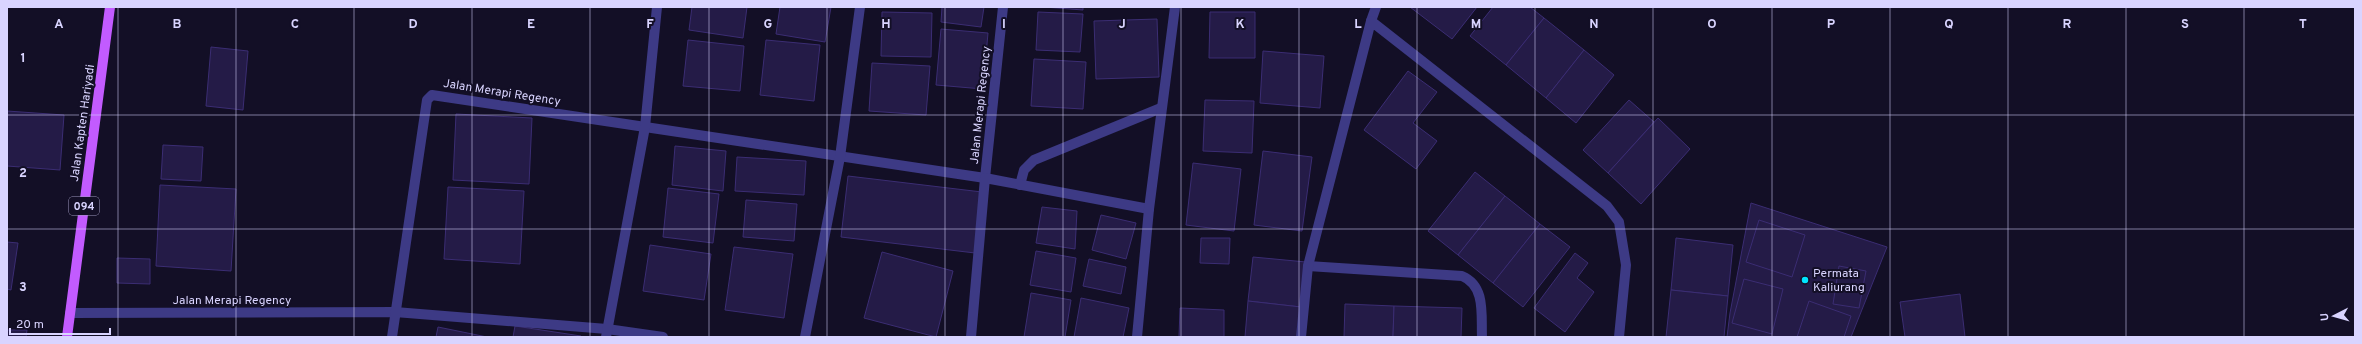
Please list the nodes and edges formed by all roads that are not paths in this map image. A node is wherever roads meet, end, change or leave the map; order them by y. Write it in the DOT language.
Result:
graph roads {
  1 [pos="110,7"];
  2 [pos="656,7"];
  3 [pos="860,7"];
  4 [pos="1003,7"];
  5 [pos="1176,7"];
  6 [pos="1376,7"];
  7 [pos="1371,20"];
  8 [pos="1161,108"];
  9 [pos="645,127"];
  10 [pos="840,157"];
  11 [pos="986,178"];
  12 [pos="1020,185"];
  13 [pos="1149,209"];
  14 [pos="1308,266"];
  15 [pos="395,312"];
  16 [pos="70,313"];
  17 [pos="607,333"];
  18 [pos="67,337"];
  19 [pos="392,337"];
  20 [pos="663,337"];
  21 [pos="805,337"];
  22 [pos="971,337"];
  23 [pos="1137,337"];
  24 [pos="1301,337"];
  25 [pos="1482,337"];
  26 [pos="1619,337"];
  1 -- 16 [label="main road, Jalan Kapten Hariyadi / 094"];
  2 -- 9 [label="street"];
  3 -- 10 [label="street"];
  4 -- 11 [label="street, Jalan Merapi Regency"];
  5 -- 8 [label="street"];
  6 -- 7 [label="street"];
  7 -- 14 [label="street"];
  7 -- 26 [label="street"];
  8 -- 12 [label="street"];
  8 -- 13 [label="street"];
  9 -- 10 [label="street, Jalan Merapi Regency"];
  9 -- 15 [label="street, Jalan Merapi Regency"];
  9 -- 17 [label="street"];
  10 -- 11 [label="street, Jalan Merapi Regency"];
  10 -- 21 [label="street"];
  11 -- 12 [label="street"];
  11 -- 22 [label="street"];
  12 -- 13 [label="street"];
  13 -- 23 [label="street"];
  14 -- 24 [label="street"];
  14 -- 25 [label="street"];
  15 -- 16 [label="street, Jalan Merapi Regency"];
  15 -- 17 [label="street, Jalan Merapi Regency"];
  15 -- 19 [label="street, Jalan Merapi Regency"];
  16 -- 18 [label="main road, Jalan Kapten Hariyadi / 094"];
  17 -- 20 [label="street, Jalan Merapi Regency"];
}
